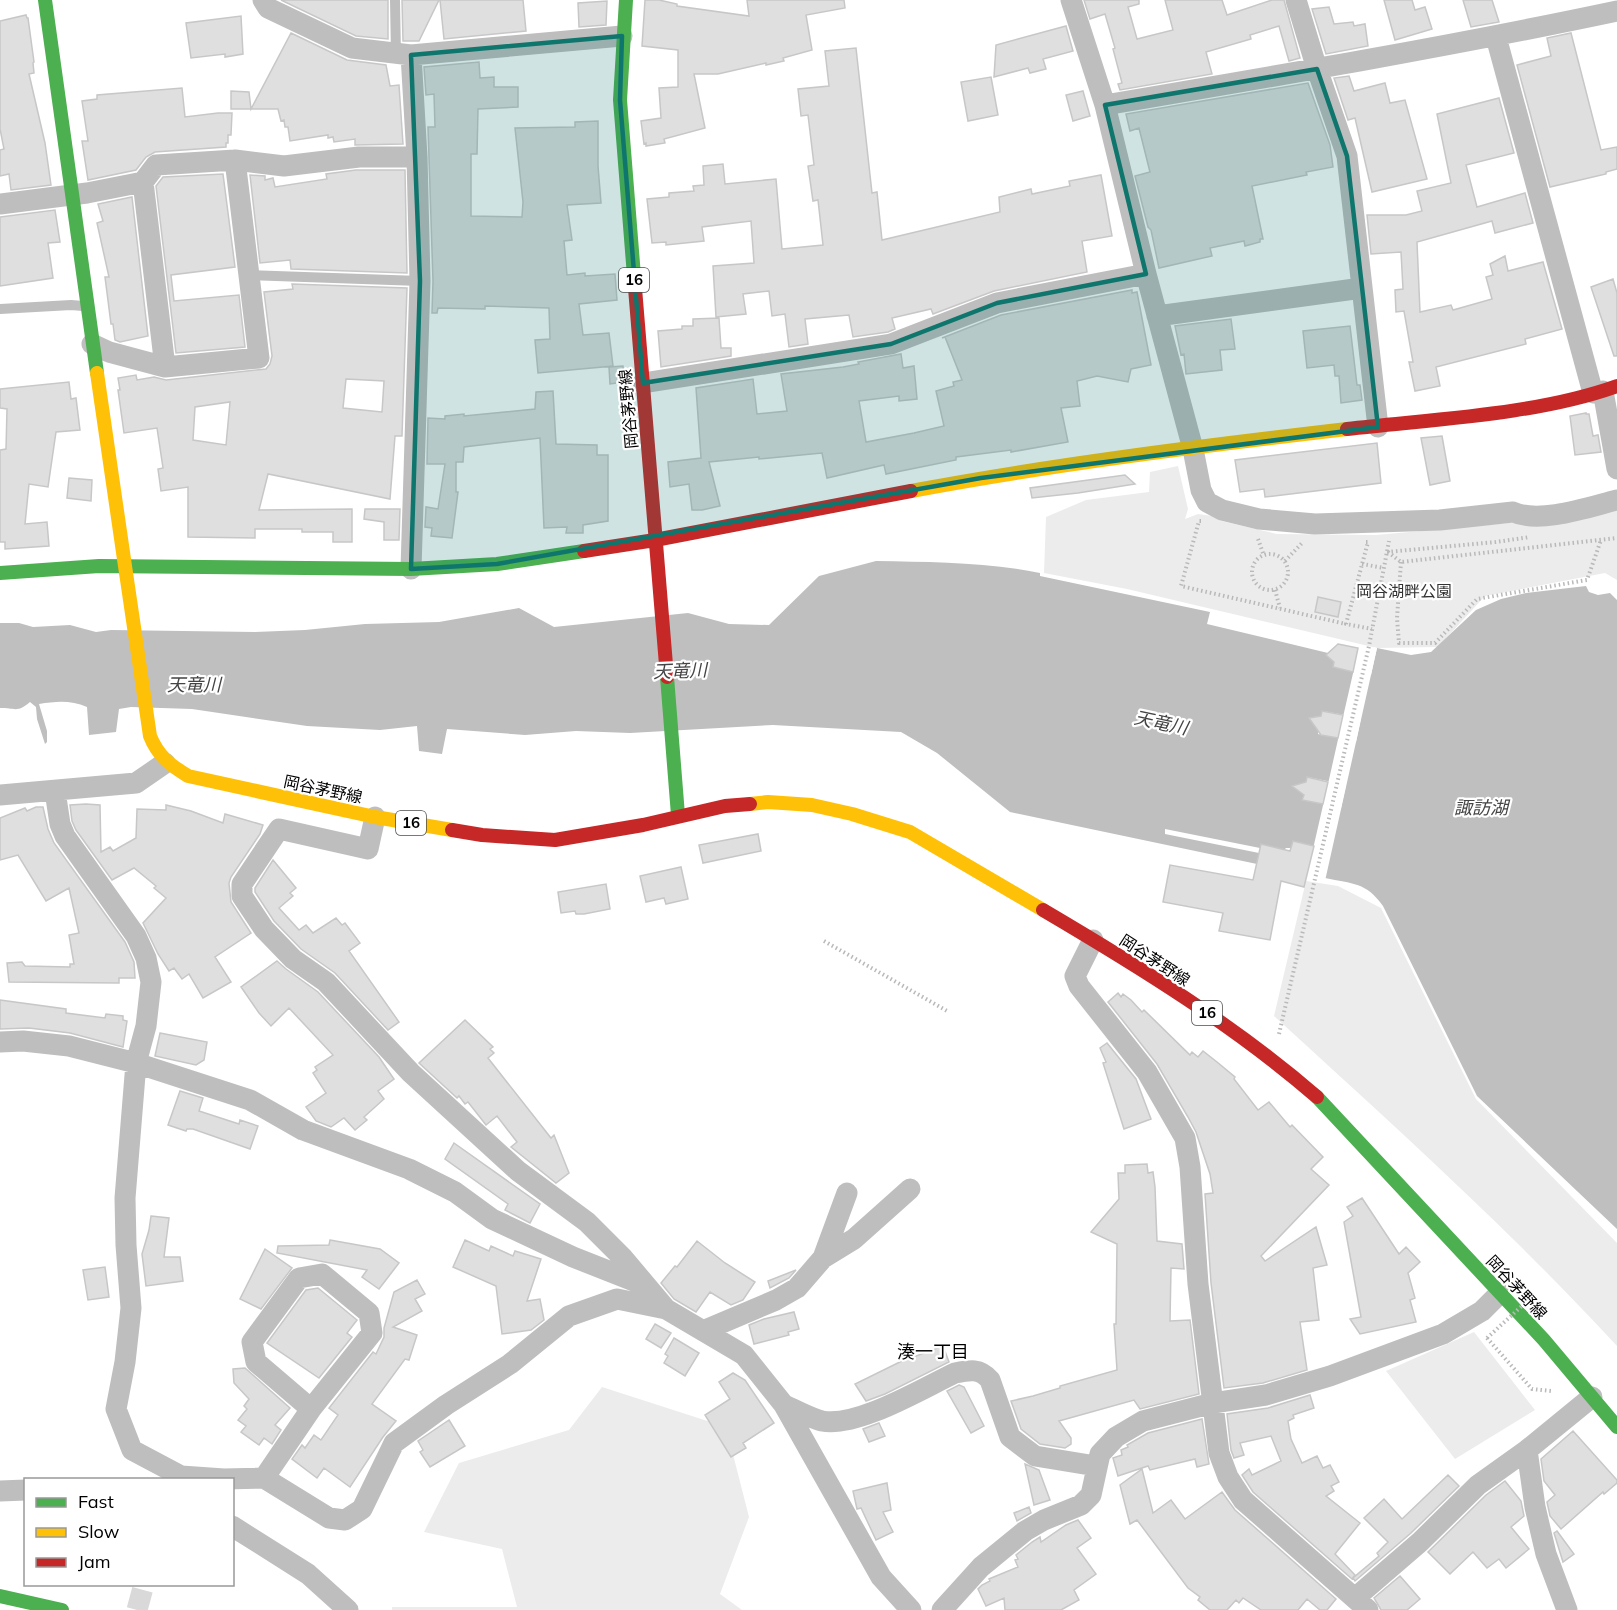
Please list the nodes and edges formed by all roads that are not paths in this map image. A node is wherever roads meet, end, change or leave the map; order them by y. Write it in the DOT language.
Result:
graph roads {
  1 [pos="45,0"];
  2 [pos="263,0"];
  3 [pos="395,0"];
  4 [pos="626,0"];
  5 [pos="1071,0"];
  6 [pos="1296,0"];
  7 [pos="1614,7"];
  8 [pos="622,36"];
  9 [pos="1496,37"];
  10 [pos="404,55"];
  11 [pos="1317,69"];
  12 [pos="1105,105"];
  13 [pos="417,157"];
  14 [pos="235,160"];
  15 [pos="143,182"];
  16 [pos="71,195"];
  17 [pos="0,204"];
  18 [pos="249,274"];
  19 [pos="1146,274"];
  20 [pos="420,281"];
  21 [pos="1362,288"];
  22 [pos="87,306"];
  23 [pos="0,309"];
  24 [pos="1156,316"];
  25 [pos="92,344"];
  26 [pos="165,367"];
  27 [pos="643,383"];
  28 [pos="1604,390"];
  29 [pos="1378,427"];
  30 [pos="1193,449"];
  31 [pos="1617,469"];
  32 [pos="1617,492"];
  33 [pos="1617,500"];
  34 [pos="1513,512"];
  35 [pos="655,540"];
  36 [pos="125,566"];
  37 [pos="411,569"];
  38 [pos="0,573"];
  39 [pos="160,756"];
  40 [pos="55,790"];
  41 [pos="0,795"];
  42 [pos="678,815"];
  43 [pos="375,817"];
  44 [pos="1093,940"];
  45 [pos="0,1042"];
  46 [pos="136,1063"];
  47 [pos="910,1189"];
  48 [pos="847,1192"];
  49 [pos="823,1258"];
  50 [pos="648,1286"];
  51 [pos="1500,1293"];
  52 [pos="666,1309"];
  53 [pos="703,1331"];
  54 [pos="1592,1397"];
  55 [pos="1213,1403"];
  56 [pos="784,1405"];
  57 [pos="311,1409"];
  58 [pos="1617,1427"];
  59 [pos="1527,1450"];
  60 [pos="1096,1466"];
  61 [pos="180,1478"];
  62 [pos="264,1478"];
  63 [pos="234,1479"];
  64 [pos="24,1490"];
  65 [pos="0,1491"];
  66 [pos="234,1527"];
  67 [pos="0,1596"];
  68 [pos="1356,1606"];
  69 [pos="62,1610"];
  70 [pos="348,1610"];
  71 [pos="911,1610"];
  72 [pos="942,1610"];
  73 [pos="1567,1610"];
  1 -- 16 [label="main road"];
  2 -- 10 [label="street"];
  3 -- 10 [label="lane"];
  4 -- 8 [label="main road, 岡谷茅野線 / 16"];
  5 -- 12 [label="street"];
  6 -- 11 [label="street"];
  7 -- 9 [label="street"];
  8 -- 10 [label="street"];
  8 -- 27 [label="main road, 岡谷茅野線 / 16"];
  9 -- 11 [label="street"];
  9 -- 28 [label="street"];
  10 -- 13 [label="street"];
  11 -- 12 [label="street"];
  11 -- 21 [label="street"];
  12 -- 19 [label="street"];
  13 -- 14 [label="street"];
  13 -- 20 [label="street"];
  14 -- 15 [label="street"];
  14 -- 18 [label="street"];
  15 -- 16 [label="street"];
  15 -- 26 [label="street"];
  16 -- 17 [label="street"];
  16 -- 22 [label="main road"];
  18 -- 20 [label="lane"];
  18 -- 26 [label="street"];
  19 -- 24 [label="street"];
  19 -- 27 [label="street"];
  20 -- 37 [label="street"];
  21 -- 24 [label="street"];
  21 -- 29 [label="street"];
  22 -- 23 [label="lane"];
  22 -- 25 [label="main road"];
  24 -- 30 [label="street"];
  25 -- 26 [label="street"];
  25 -- 36 [label="main road"];
  27 -- 35 [label="main road, 岡谷茅野線 / 16"];
  28 -- 29 [label="main road"];
  28 -- 31 [label="street"];
  29 -- 30 [label="main road"];
  30 -- 34 [label="street"];
  30 -- 35 [label="main road"];
  32 -- 34 [label="street"];
  33 -- 34 [label="street"];
  35 -- 37 [label="main road"];
  35 -- 42 [label="main road, 岡谷茅野線 / 16"];
  36 -- 37 [label="main road"];
  36 -- 38 [label="main road"];
  36 -- 39 [label="main road"];
  39 -- 40 [label="street"];
  39 -- 43 [label="main road, 岡谷茅野線 / 16"];
  40 -- 41 [label="street"];
  40 -- 46 [label="street"];
  42 -- 43 [label="main road, 岡谷茅野線 / 16"];
  42 -- 44 [label="main road, 岡谷茅野線 / 16"];
  43 -- 50 [label="street"];
  44 -- 51 [label="main road, 岡谷茅野線 / 16"];
  44 -- 55 [label="street"];
  45 -- 46 [label="street"];
  46 -- 50 [label="street"];
  46 -- 61 [label="street"];
  47 -- 49 [label="street"];
  48 -- 49 [label="street"];
  49 -- 53 [label="street"];
  50 -- 52 [label="street"];
  51 -- 54 [label="main road, 岡谷茅野線 / 16"];
  51 -- 55 [label="street"];
  52 -- 53 [label="street"];
  52 -- 62 [label="street"];
  53 -- 56 [label="street"];
  54 -- 58 [label="main road, 岡谷茅野線 / 16"];
  54 -- 59 [label="street"];
  55 -- 60 [label="street"];
  55 -- 68 [label="street"];
  56 -- 60 [label="street"];
  56 -- 71 [label="street"];
  57 -- 57 [label="street"];
  57 -- 62 [label="street"];
  59 -- 68 [label="street"];
  59 -- 73 [label="street"];
  60 -- 72 [label="street"];
  62 -- 63 [label="street"];
  64 -- 65 [label="street"];
  66 -- 70 [label="street"];
  67 -- 69 [label="main road"];
}
